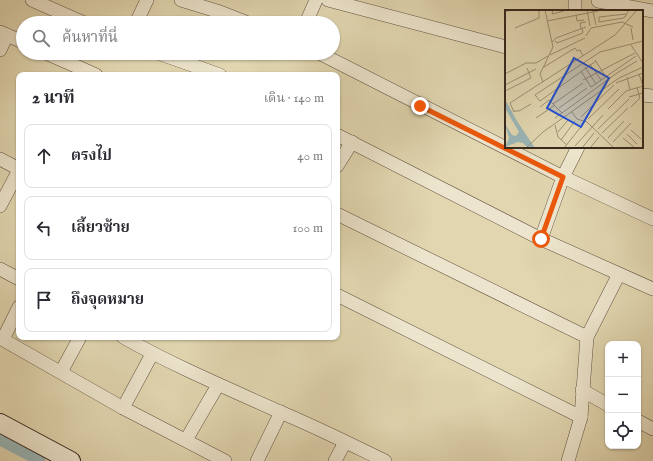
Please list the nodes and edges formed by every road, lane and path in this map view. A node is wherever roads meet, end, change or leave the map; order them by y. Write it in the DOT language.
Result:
graph roads {
  1 [pos="32,0"];
  2 [pos="147,0"];
  3 [pos="181,0"];
  4 [pos="316,0"];
  5 [pos="328,0"];
  6 [pos="598,1"];
  7 [pos="653,11"];
  8 [pos="68,16"];
  9 [pos="139,16"];
  10 [pos="230,16"];
  11 [pos="309,16"];
  12 [pos="4,33"];
  13 [pos="16,39"];
  14 [pos="505,47"];
  15 [pos="0,50"];
  16 [pos="56,60"];
  17 [pos="178,60"];
  18 [pos="333,60"];
  19 [pos="71,70"];
  20 [pos="81,72"];
  21 [pos="212,72"];
  22 [pos="643,95"];
  23 [pos="653,96"];
  24 [pos="340,136"];
  25 [pos="352,142"];
  26 [pos="505,148"];
  27 [pos="506,148"];
  28 [pos="578,148"];
  29 [pos="0,159"];
  30 [pos="340,161"];
  31 [pos="16,167"];
  32 [pos="16,175"];
  33 [pos="563,177"];
  34 [pos="0,206"];
  35 [pos="340,215"];
  36 [pos="653,219"];
  37 [pos="541,239"];
  38 [pos="0,269"];
  39 [pos="619,274"];
  40 [pos="16,277"];
  41 [pos="653,289"];
  42 [pos="340,296"];
  43 [pos="16,312"];
  44 [pos="587,337"];
  45 [pos="2,338"];
  46 [pos="78,340"];
  47 [pos="129,340"];
  48 [pos="152,354"];
  49 [pos="61,372"];
  50 [pos="218,385"];
  51 [pos="582,390"];
  52 [pos="605,403"];
  53 [pos="123,408"];
  54 [pos="282,412"];
  55 [pos="581,417"];
  56 [pos="0,423"];
  57 [pos="641,423"];
  58 [pos="653,429"];
  59 [pos="186,440"];
  60 [pos="345,442"];
  61 [pos="71,461"];
  62 [pos="225,461"];
  63 [pos="257,461"];
  64 [pos="335,461"];
  65 [pos="385,461"];
  66 [pos="568,461"];
  1 -- 8 [label="street"];
  2 -- 9 [label="street"];
  3 -- 10 [label="street"];
  4 -- 11 [label="street"];
  5 -- 14 [label="street"];
  6 -- 7 [label="street"];
  12 -- 13 [label="street"];
  12 -- 15 [label="street"];
  16 -- 19 [label="street"];
  17 -- 21 [label="street"];
  18 -- 26 [label="street"];
  19 -- 20 [label="street"];
  22 -- 23 [label="street"];
  24 -- 25 [label="street"];
  25 -- 30 [label="street"];
  25 -- 37 [label="street"];
  27 -- 33 [label="street"];
  28 -- 33 [label="street"];
  29 -- 31 [label="street"];
  32 -- 34 [label="street"];
  33 -- 36 [label="street"];
  33 -- 37 [label="street"];
  35 -- 44 [label="street"];
  37 -- 39 [label="street"];
  38 -- 40 [label="street"];
  39 -- 41 [label="street"];
  39 -- 44 [label="street"];
  42 -- 55 [label="street"];
  43 -- 45 [label="street"];
  44 -- 51 [label="street"];
  45 -- 49 [label="street"];
  46 -- 49 [label="street"];
  47 -- 48 [label="street"];
  48 -- 50 [label="street"];
  48 -- 53 [label="street"];
  49 -- 53 [label="street"];
  50 -- 54 [label="street"];
  50 -- 59 [label="street"];
  51 -- 52 [label="street"];
  51 -- 55 [label="street"];
  53 -- 59 [label="street"];
  54 -- 60 [label="street"];
  54 -- 63 [label="street"];
  55 -- 66 [label="street"];
  56 -- 61 [label="street"];
  57 -- 58 [label="street"];
  59 -- 62 [label="street"];
  60 -- 64 [label="street"];
  60 -- 65 [label="street"];
}
